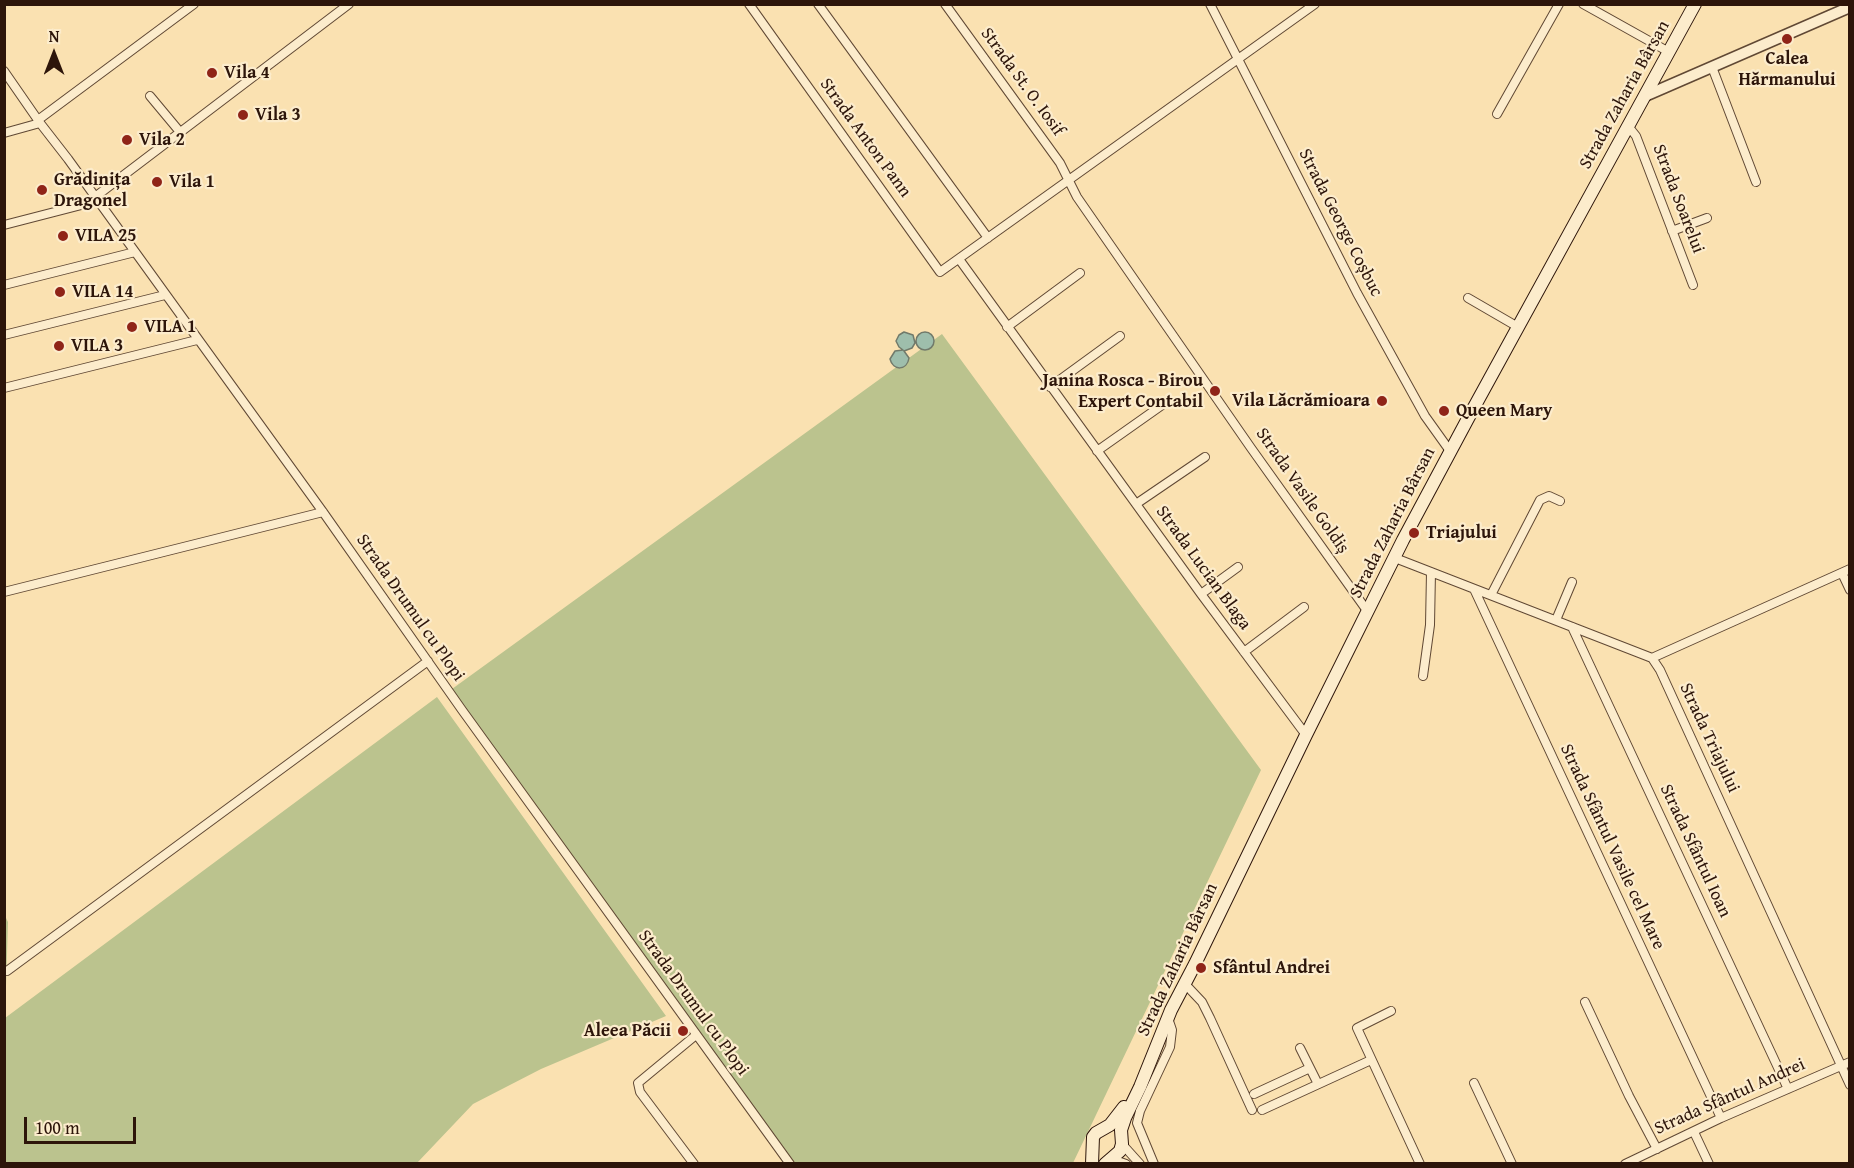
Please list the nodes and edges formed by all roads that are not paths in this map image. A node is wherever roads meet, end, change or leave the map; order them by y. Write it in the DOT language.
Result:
graph roads {
  1 [pos="195,4"];
  2 [pos="348,4"];
  3 [pos="749,4"];
  4 [pos="818,4"];
  5 [pos="945,4"];
  6 [pos="1210,4"];
  7 [pos="1315,4"];
  8 [pos="1559,4"];
  9 [pos="1583,4"];
  10 [pos="1695,4"];
  11 [pos="1847,7"];
  12 [pos="1669,52"];
  13 [pos="1238,60"];
  14 [pos="1712,67"];
  15 [pos="4,71"];
  16 [pos="150,96"];
  17 [pos="1645,96"];
  18 [pos="1497,114"];
  19 [pos="39,121"];
  20 [pos="1628,126"];
  21 [pos="180,132"];
  22 [pos="4,133"];
  23 [pos="1069,181"];
  24 [pos="1756,182"];
  25 [pos="96,199"];
  26 [pos="1707,218"];
  27 [pos="4,225"];
  28 [pos="1672,231"];
  29 [pos="988,238"];
  30 [pos="135,252"];
  31 [pos="959,259"];
  32 [pos="1080,273"];
  33 [pos="4,285"];
  34 [pos="1693,285"];
  35 [pos="165,295"];
  36 [pos="1468,298"];
  37 [pos="1007,327"];
  38 [pos="1518,327"];
  39 [pos="4,335"];
  40 [pos="1120,336"];
  41 [pos="197,340"];
  42 [pos="1050,387"];
  43 [pos="4,388"];
  44 [pos="1165,402"];
  45 [pos="1097,451"];
  46 [pos="1450,452"];
  47 [pos="1204,457"];
  48 [pos="1560,501"];
  49 [pos="1136,504"];
  50 [pos="323,512"];
  51 [pos="1395,558"];
  52 [pos="1239,567"];
  53 [pos="1846,571"];
  54 [pos="1431,572"];
  55 [pos="1572,582"];
  56 [pos="1474,589"];
  57 [pos="1850,590"];
  58 [pos="4,592"];
  59 [pos="1201,594"];
  60 [pos="1491,595"];
  61 [pos="1304,607"];
  62 [pos="1368,612"];
  63 [pos="1556,620"];
  64 [pos="1572,627"];
  65 [pos="1244,652"];
  66 [pos="1652,658"];
  67 [pos="428,661"];
  68 [pos="1423,676"];
  69 [pos="1306,735"];
  70 [pos="7,971"];
  71 [pos="1185,984"];
  72 [pos="1585,1002"];
  73 [pos="1392,1011"];
  74 [pos="1168,1018"];
  75 [pos="696,1035"];
  76 [pos="1300,1048"];
  77 [pos="1371,1060"];
  78 [pos="1845,1064"];
  79 [pos="1310,1068"];
  80 [pos="1147,1070"];
  81 [pos="1474,1083"];
  82 [pos="1318,1084"];
  83 [pos="1850,1085"];
  84 [pos="1788,1089"];
  85 [pos="1254,1094"];
  86 [pos="1252,1110"];
  87 [pos="1262,1110"];
  88 [pos="1721,1118"];
  89 [pos="1105,1129"];
  90 [pos="1694,1132"];
  91 [pos="1121,1141"];
  92 [pos="1657,1149"];
  93 [pos="1093,1158"];
  94 [pos="1109,1160"];
  95 [pos="1636,1161"];
  96 [pos="694,1164"];
  97 [pos="790,1164"];
  98 [pos="1126,1164"];
  99 [pos="1140,1164"];
  100 [pos="1154,1164"];
  101 [pos="1420,1164"];
  102 [pos="1512,1164"];
  103 [pos="1625,1164"];
  104 [pos="1709,1164"];
  1 -- 19 [label="street"];
  2 -- 21 [label="street"];
  3 -- 31 [label="street, Strada Anton Pann"];
  4 -- 29 [label="street"];
  5 -- 23 [label="street, Strada St. O. Iosif"];
  6 -- 13 [label="street, Strada George Coșbuc"];
  7 -- 13 [label="street"];
  8 -- 18 [label="street"];
  9 -- 12 [label="street"];
  10 -- 12 [label="main road, Strada Zaharia Bârsan"];
  11 -- 14 [label="street"];
  12 -- 17 [label="main road, Strada Zaharia Bârsan"];
  13 -- 23 [label="street"];
  13 -- 46 [label="street, Strada George Coșbuc"];
  14 -- 17 [label="street"];
  14 -- 24 [label="street"];
  15 -- 19 [label="street, Strada Drumul cu Plopi"];
  16 -- 21 [label="street"];
  17 -- 20 [label="main road, Strada Zaharia Bârsan"];
  19 -- 22 [label="street"];
  19 -- 25 [label="street, Strada Drumul cu Plopi"];
  20 -- 28 [label="street, Strada Soarelui"];
  20 -- 38 [label="main road, Strada Zaharia Bârsan"];
  21 -- 25 [label="street"];
  23 -- 29 [label="street"];
  23 -- 62 [label="street, Strada Vasile Goldiș"];
  25 -- 27 [label="street"];
  25 -- 30 [label="street, Strada Drumul cu Plopi"];
  26 -- 28 [label="street"];
  28 -- 34 [label="street, Strada Soarelui"];
  29 -- 31 [label="street"];
  30 -- 33 [label="street"];
  30 -- 35 [label="street, Strada Drumul cu Plopi"];
  31 -- 37 [label="street, Strada Lucian Blaga"];
  32 -- 37 [label="street"];
  35 -- 39 [label="street"];
  35 -- 41 [label="street, Strada Drumul cu Plopi"];
  36 -- 38 [label="street"];
  37 -- 42 [label="street, Strada Lucian Blaga"];
  38 -- 46 [label="main road, Strada Zaharia Bârsan"];
  40 -- 42 [label="street"];
  41 -- 43 [label="street"];
  41 -- 50 [label="street, Strada Drumul cu Plopi"];
  42 -- 45 [label="street, Strada Lucian Blaga"];
  44 -- 45 [label="street"];
  45 -- 49 [label="street, Strada Lucian Blaga"];
  46 -- 51 [label="main road, Strada Zaharia Bârsan"];
  47 -- 49 [label="street, Strada Lucian Blaga"];
  48 -- 60 [label="street"];
  49 -- 59 [label="street, Strada Lucian Blaga"];
  50 -- 58 [label="street"];
  50 -- 67 [label="street, Strada Drumul cu Plopi"];
  51 -- 54 [label="street"];
  51 -- 62 [label="main road, Strada Zaharia Bârsan"];
  52 -- 59 [label="street"];
  53 -- 57 [label="street"];
  53 -- 66 [label="street"];
  54 -- 56 [label="street"];
  54 -- 68 [label="street"];
  55 -- 63 [label="street"];
  56 -- 60 [label="street"];
  56 -- 88 [label="street, Strada Sfântul Vasile cel Mare"];
  59 -- 65 [label="street, Strada Lucian Blaga"];
  60 -- 63 [label="street"];
  61 -- 65 [label="street, Strada Lucian Blaga"];
  62 -- 69 [label="main road, Strada Zaharia Bârsan"];
  63 -- 64 [label="street"];
  64 -- 66 [label="street"];
  64 -- 84 [label="street, Strada Sfântul Ioan"];
  65 -- 69 [label="street, Strada Lucian Blaga"];
  66 -- 78 [label="street, Strada Triajului"];
  67 -- 70 [label="street"];
  67 -- 75 [label="street, Strada Drumul cu Plopi"];
  69 -- 71 [label="main road, Strada Zaharia Bârsan"];
  71 -- 74 [label="main road, Strada Zaharia Bârsan"];
  71 -- 86 [label="street"];
  72 -- 92 [label="street"];
  73 -- 77 [label="street"];
  74 -- 80 [label="main road, Strada Zaharia Bârsan"];
  74 -- 100 [label="street"];
  75 -- 96 [label="street"];
  75 -- 97 [label="street, Strada Drumul cu Plopi"];
  76 -- 79 [label="street"];
  77 -- 82 [label="street"];
  77 -- 101 [label="street"];
  78 -- 83 [label="street, Strada Triajului"];
  78 -- 84 [label="street, Strada Sfântul Andrei"];
  79 -- 82 [label="street"];
  79 -- 85 [label="street"];
  80 -- 89 [label="main road"];
  80 -- 91 [label="main road"];
  81 -- 102 [label="street"];
  82 -- 87 [label="street"];
  84 -- 88 [label="street, Strada Sfântul Andrei"];
  88 -- 90 [label="street, Strada Sfântul Andrei"];
  89 -- 91 [label="main road"];
  89 -- 93 [label="main road"];
  90 -- 92 [label="street, Strada Sfântul Andrei"];
  90 -- 104 [label="street"];
  91 -- 94 [label="main road"];
  91 -- 99 [label="street"];
  92 -- 95 [label="street, Strada Sfântul Andrei"];
  93 -- 94 [label="main road"];
  94 -- 98 [label="street"];
  95 -- 103 [label="street, Strada Sfântul Andrei"];
}
